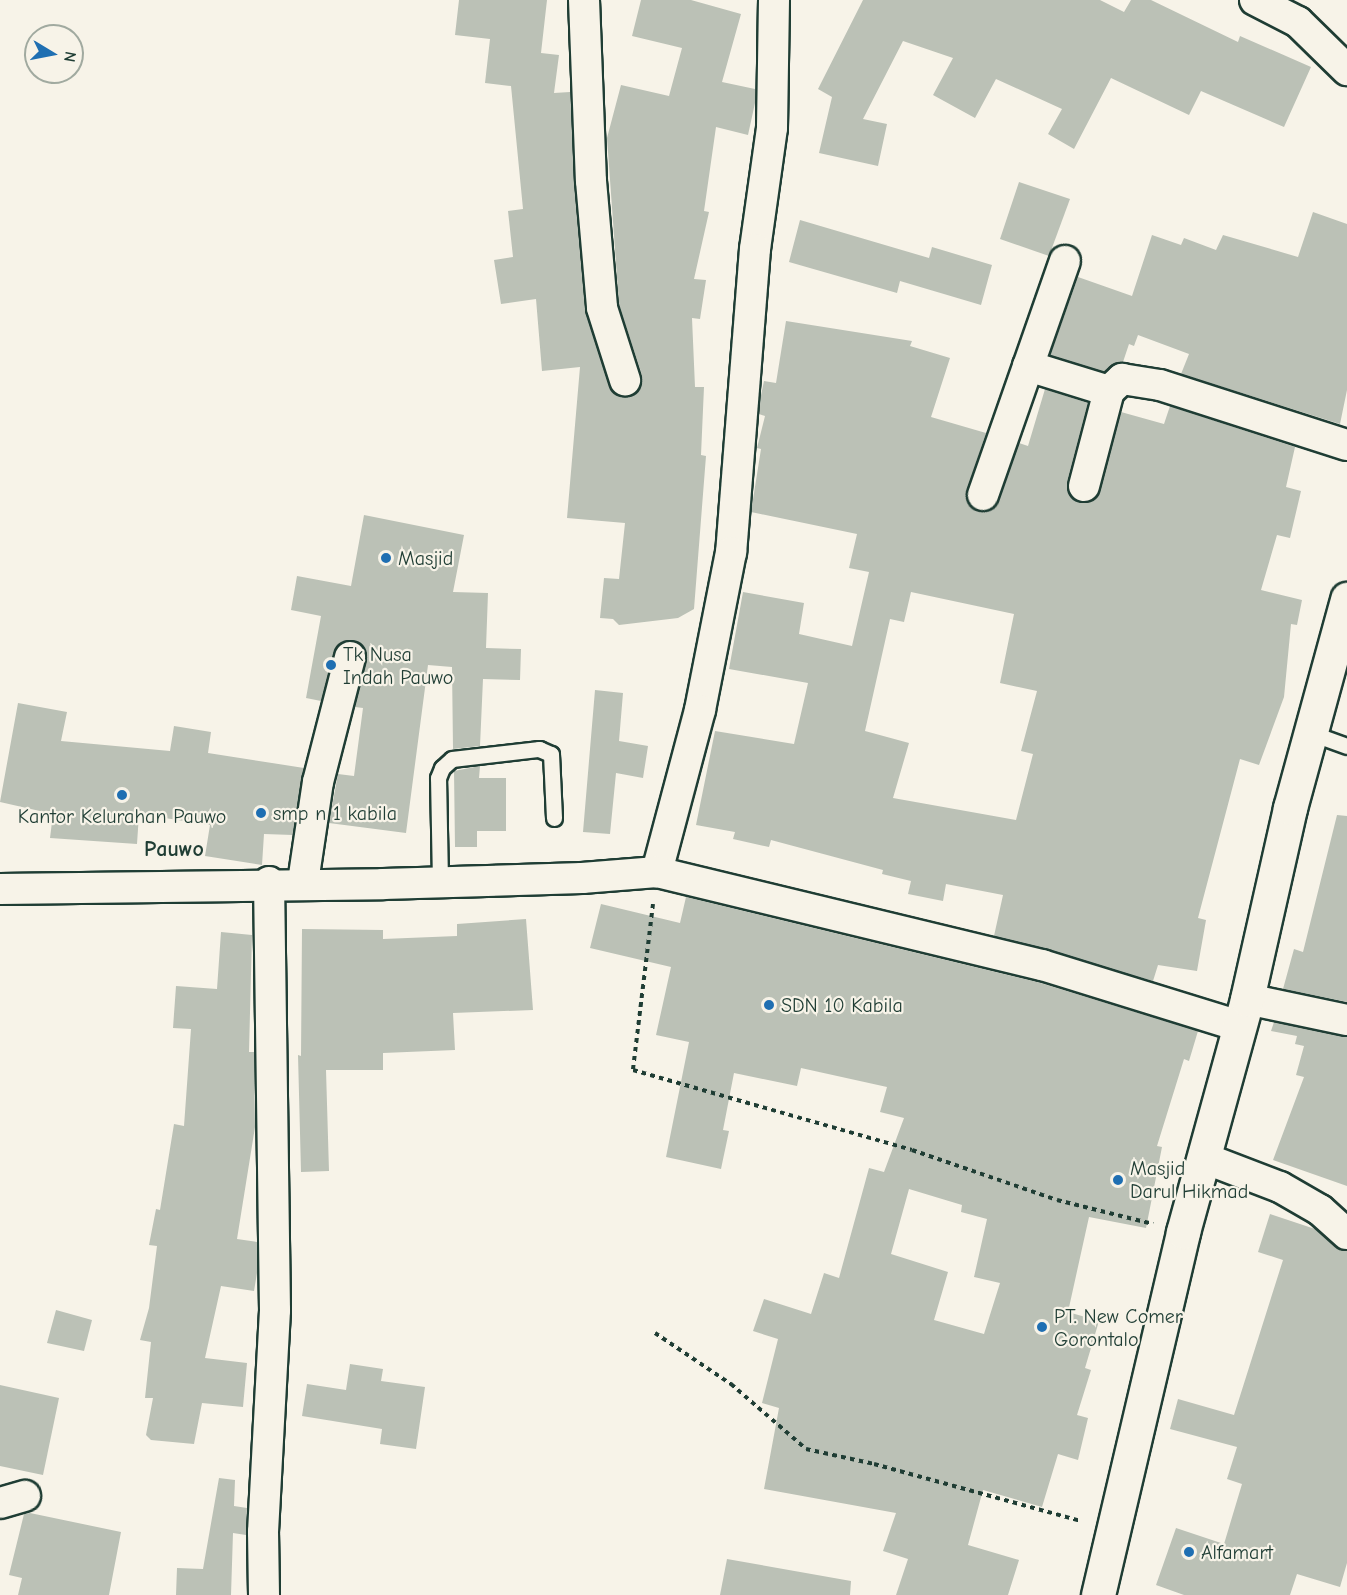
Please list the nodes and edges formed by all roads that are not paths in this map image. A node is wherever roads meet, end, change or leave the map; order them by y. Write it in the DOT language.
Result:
graph roads {
  1 [pos="584,0"];
  2 [pos="774,0"];
  3 [pos="1256,0"];
  4 [pos="1347,70"];
  5 [pos="1065,261"];
  6 [pos="1028,366"];
  7 [pos="625,380"];
  8 [pos="1109,392"];
  9 [pos="1347,445"];
  10 [pos="1084,486"];
  11 [pos="983,495"];
  12 [pos="1347,599"];
  13 [pos="350,657"];
  14 [pos="1311,734"];
  15 [pos="1347,746"];
  16 [pos="554,818"];
  17 [pos="657,872"];
  18 [pos="269,882"];
  19 [pos="303,882"];
  20 [pos="440,882"];
  21 [pos="0,889"];
  22 [pos="1243,1012"];
  23 [pos="1347,1020"];
  24 [pos="1204,1158"];
  25 [pos="1347,1234"];
  26 [pos="264,1595"];
  27 [pos="1098,1595"];
  1 -- 7 [label="street"];
  2 -- 17 [label="street"];
  3 -- 4 [label="street"];
  5 -- 6 [label="street"];
  6 -- 8 [label="street"];
  6 -- 11 [label="street"];
  8 -- 9 [label="street"];
  8 -- 10 [label="street"];
  12 -- 14 [label="main road"];
  13 -- 19 [label="street"];
  14 -- 15 [label="lane"];
  14 -- 22 [label="main road"];
  16 -- 20 [label="lane"];
  17 -- 20 [label="street"];
  17 -- 22 [label="street"];
  18 -- 19 [label="street"];
  18 -- 21 [label="street"];
  18 -- 26 [label="street"];
  19 -- 20 [label="street"];
  22 -- 23 [label="street"];
  22 -- 24 [label="main road"];
  24 -- 25 [label="street"];
  24 -- 27 [label="main road"];
}
